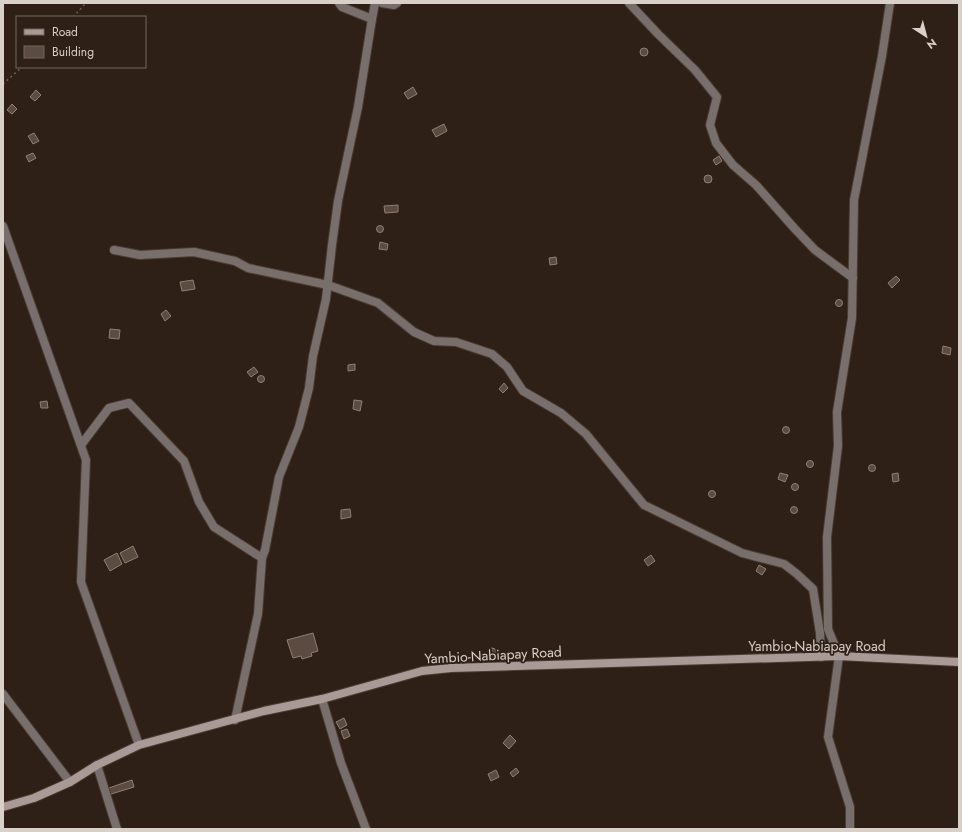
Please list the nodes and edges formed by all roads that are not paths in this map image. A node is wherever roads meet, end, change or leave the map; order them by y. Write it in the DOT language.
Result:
graph roads {
  1 [pos="339,3"];
  2 [pos="375,3"];
  3 [pos="382,3"];
  4 [pos="396,3"];
  5 [pos="628,3"];
  6 [pos="890,3"];
  7 [pos="372,19"];
  8 [pos="3,226"];
  9 [pos="114,250"];
  10 [pos="853,278"];
  11 [pos="328,285"];
  12 [pos="81,445"];
  13 [pos="262,558"];
  14 [pos="838,656"];
  15 [pos="822,657"];
  16 [pos="959,662"];
  17 [pos="3,694"];
  18 [pos="322,699"];
  19 [pos="235,720"];
  20 [pos="139,745"];
  21 [pos="97,765"];
  22 [pos="70,782"];
  23 [pos="3,807"];
  24 [pos="117,829"];
  25 [pos="366,829"];
  26 [pos="850,829"];
  1 -- 7 [label="street"];
  2 -- 7 [label="street"];
  3 -- 4 [label="street"];
  5 -- 10 [label="street"];
  6 -- 10 [label="street"];
  7 -- 11 [label="street"];
  8 -- 12 [label="street"];
  9 -- 11 [label="street"];
  10 -- 14 [label="street"];
  11 -- 13 [label="street"];
  11 -- 15 [label="street"];
  12 -- 13 [label="street"];
  12 -- 20 [label="street"];
  13 -- 19 [label="street"];
  14 -- 15 [label="main road, Yambio-Nabiapay Road"];
  14 -- 16 [label="main road, Yambio-Nabiapay Road"];
  14 -- 26 [label="street"];
  15 -- 18 [label="main road, Yambio-Nabiapay Road"];
  17 -- 22 [label="street"];
  18 -- 19 [label="main road, Yambio-Nabiapay Road"];
  18 -- 25 [label="street"];
  19 -- 20 [label="main road, Yambio-Nabiapay Road"];
  20 -- 21 [label="main road, Yambio-Nabiapay Road"];
  21 -- 22 [label="main road, Yambio-Nabiapay Road"];
  21 -- 24 [label="street"];
  22 -- 23 [label="main road, Yambio-Nabiapay Road"];
}
